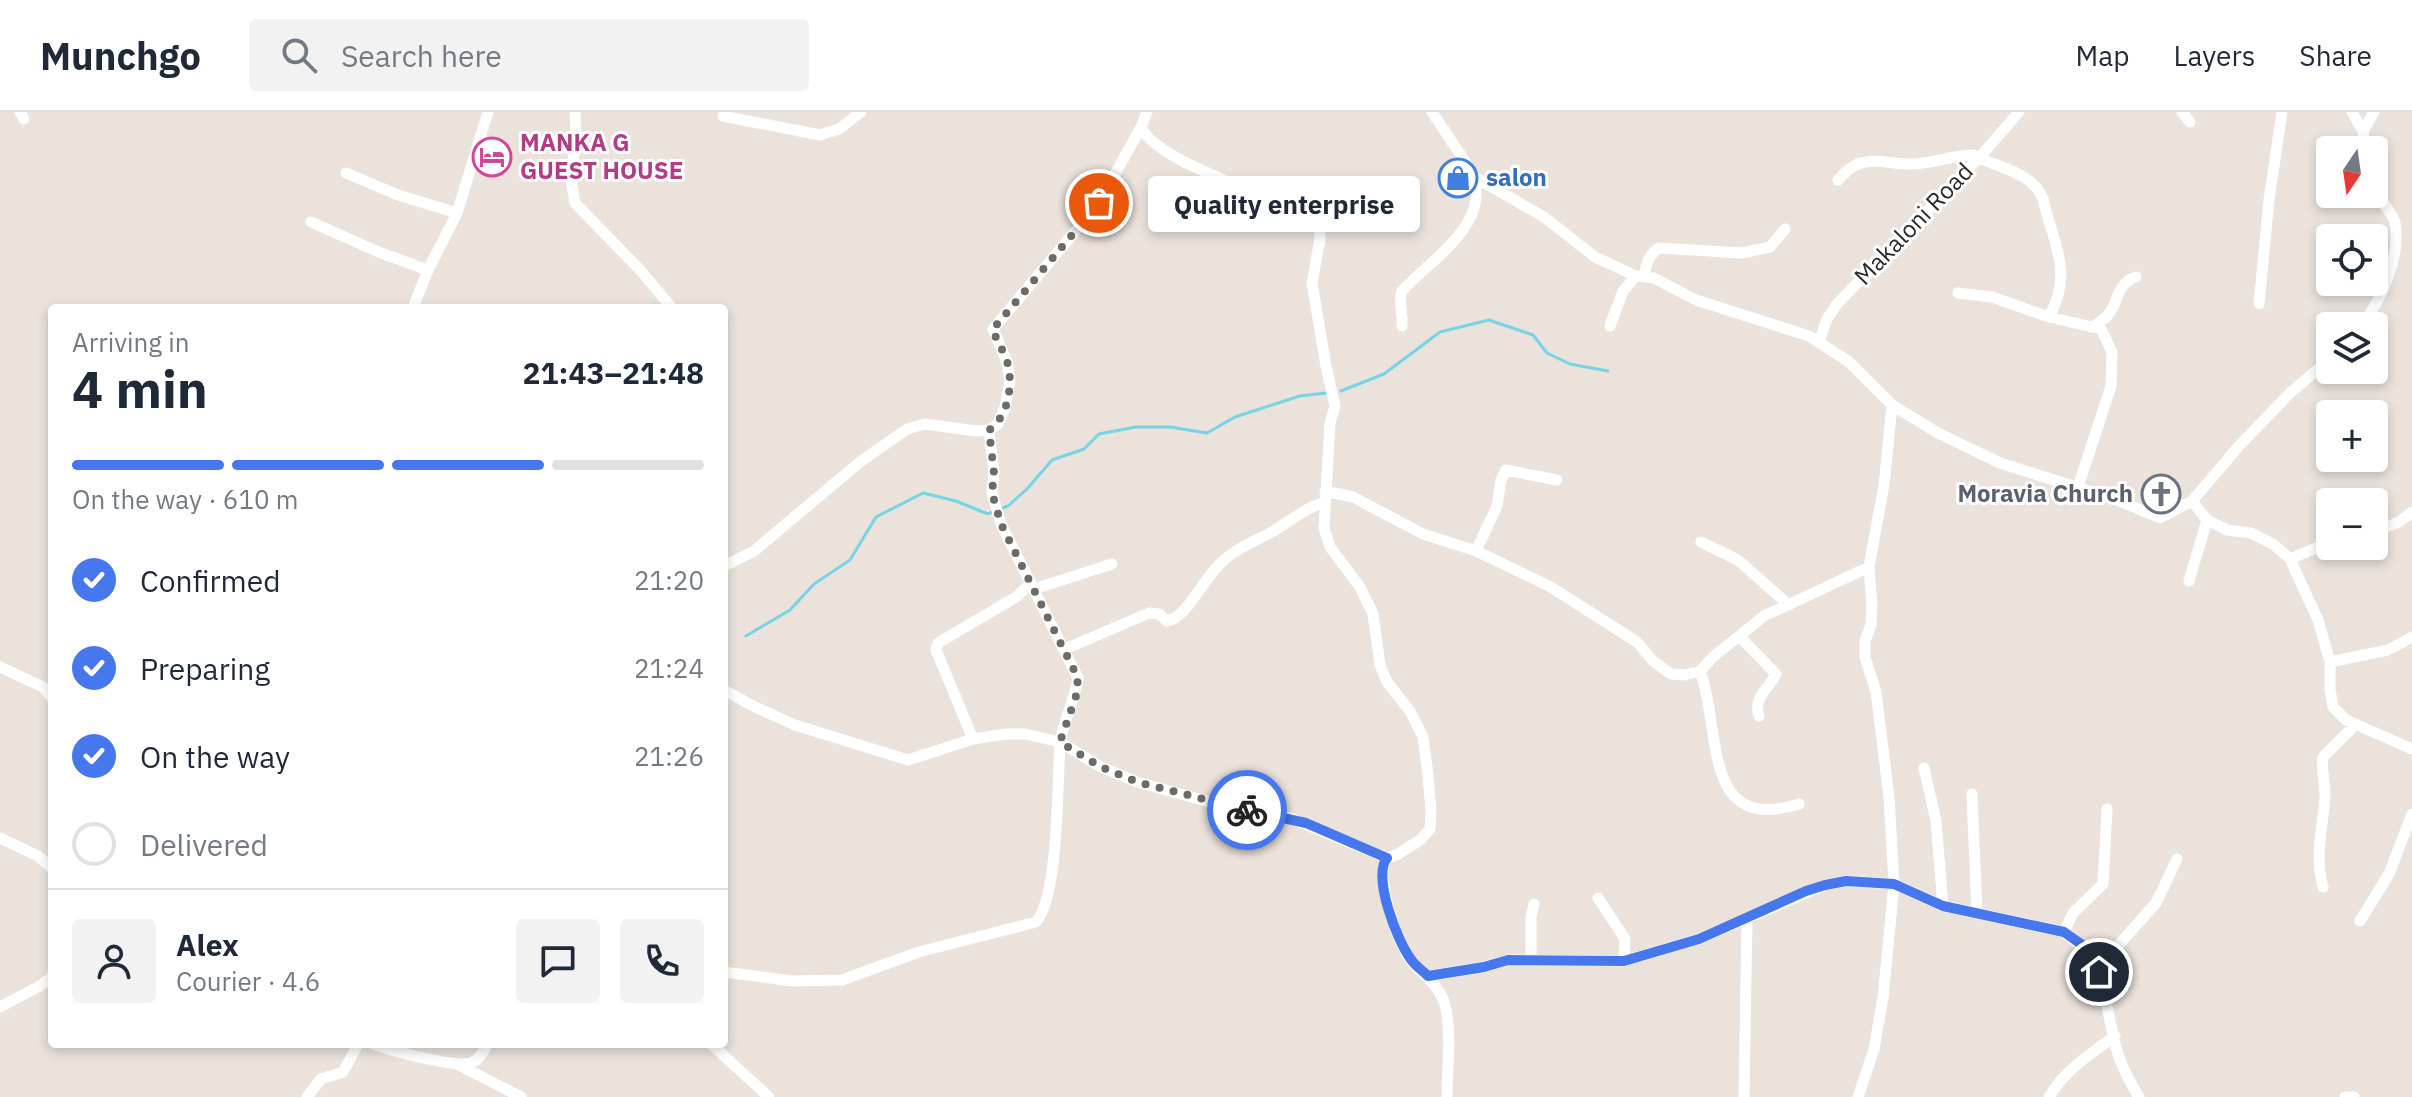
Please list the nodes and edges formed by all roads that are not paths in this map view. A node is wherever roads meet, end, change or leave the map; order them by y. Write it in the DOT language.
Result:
graph roads {
  1 [pos="488,112"];
  2 [pos="575,112"];
  3 [pos="861,112"];
  4 [pos="1147,112"];
  5 [pos="1432,112"];
  6 [pos="2019,112"];
  7 [pos="2282,112"];
  8 [pos="2352,112"];
  9 [pos="2374,112"];
  10 [pos="723,116"];
  11 [pos="1141,127"];
  12 [pos="2363,131"];
  13 [pos="2364,136"];
  14 [pos="1979,158"];
  15 [pos="346,173"];
  16 [pos="1476,178"];
  17 [pos="1838,180"];
  18 [pos="2386,208"];
  19 [pos="457,213"];
  20 [pos="311,222"];
  21 [pos="1785,229"];
  22 [pos="428,270"];
  23 [pos="1636,275"];
  24 [pos="2136,277"];
  25 [pos="1958,293"];
  26 [pos="415,304"];
  27 [pos="669,304"];
  28 [pos="2259,304"];
  29 [pos="2369,312"];
  30 [pos="2049,317"];
  31 [pos="1402,326"];
  32 [pos="1610,326"];
  33 [pos="2093,327"];
  34 [pos="1819,342"];
  35 [pos="2316,371"];
  36 [pos="1892,405"];
  37 [pos="989,430"];
  38 [pos="1557,480"];
  39 [pos="2078,487"];
  40 [pos="1325,497"];
  41 [pos="2192,501"];
  42 [pos="2412,512"];
  43 [pos="2207,520"];
  44 [pos="2388,526"];
  45 [pos="1701,542"];
  46 [pos="2316,548"];
  47 [pos="1476,551"];
  48 [pos="2290,559"];
  49 [pos="728,564"];
  50 [pos="1112,564"];
  51 [pos="1869,567"];
  52 [pos="2189,581"];
  53 [pos="1032,586"];
  54 [pos="1789,605"];
  55 [pos="1739,636"];
  56 [pos="2412,637"];
  57 [pos="1065,649"];
  58 [pos="2330,662"];
  59 [pos="0,667"];
  60 [pos="1700,671"];
  61 [pos="728,692"];
  62 [pos="48,693"];
  63 [pos="1759,716"];
  64 [pos="2356,724"];
  65 [pos="973,739"];
  66 [pos="1060,742"];
  67 [pos="2412,749"];
  68 [pos="1924,768"];
  69 [pos="1972,794"];
  70 [pos="1799,804"];
  71 [pos="2107,809"];
  72 [pos="2411,819"];
  73 [pos="0,838"];
  74 [pos="1387,858"];
  75 [pos="2177,859"];
  76 [pos="48,865"];
  77 [pos="1894,884"];
  78 [pos="2323,887"];
  79 [pos="1598,898"];
  80 [pos="1534,904"];
  81 [pos="1943,906"];
  82 [pos="1977,914"];
  83 [pos="1747,918"];
  84 [pos="2360,921"];
  85 [pos="2064,932"];
  86 [pos="1531,959"];
  87 [pos="1624,961"];
  88 [pos="2099,972"];
  89 [pos="728,973"];
  90 [pos="1428,976"];
  91 [pos="48,980"];
  92 [pos="0,1007"];
  93 [pos="2115,1036"];
  94 [pos="356,1048"];
  95 [pos="386,1048"];
  96 [pos="484,1048"];
  97 [pos="715,1048"];
  98 [pos="453,1062"];
  99 [pos="307,1097"];
  100 [pos="521,1097"];
  101 [pos="769,1097"];
  102 [pos="1447,1097"];
  103 [pos="1744,1097"];
  104 [pos="1858,1097"];
  105 [pos="2049,1097"];
  106 [pos="2139,1097"];
  107 [pos="2345,1097"];
  108 [pos="2354,1097"];
  1 -- 19 [label="street"];
  2 -- 27 [label="street"];
  3 -- 10 [label="street"];
  4 -- 11 [label="street"];
  5 -- 16 [label="street"];
  6 -- 14 [label="street, Makaloni Road"];
  7 -- 28 [label="street"];
  8 -- 12 [label="street"];
  9 -- 12 [label="street"];
  11 -- 37 [label="street"];
  11 -- 40 [label="street"];
  12 -- 13 [label="street"];
  14 -- 17 [label="street"];
  14 -- 30 [label="street"];
  14 -- 34 [label="street, Makaloni Road"];
  15 -- 19 [label="street"];
  16 -- 23 [label="street"];
  16 -- 31 [label="street"];
  18 -- 29 [label="street"];
  19 -- 22 [label="street"];
  20 -- 22 [label="street"];
  21 -- 23 [label="street"];
  22 -- 26 [label="street"];
  23 -- 32 [label="street"];
  23 -- 34 [label="street"];
  24 -- 33 [label="street"];
  25 -- 30 [label="street"];
  30 -- 33 [label="street"];
  33 -- 39 [label="street"];
  34 -- 36 [label="street"];
  35 -- 41 [label="street"];
  36 -- 39 [label="street"];
  36 -- 51 [label="street"];
  37 -- 49 [label="street"];
  37 -- 53 [label="street"];
  38 -- 47 [label="street"];
  39 -- 41 [label="street"];
  40 -- 47 [label="street"];
  40 -- 57 [label="street"];
  40 -- 74 [label="street"];
  41 -- 43 [label="street"];
  42 -- 44 [label="street"];
  43 -- 48 [label="street"];
  43 -- 52 [label="street"];
  45 -- 54 [label="street"];
  46 -- 48 [label="street"];
  47 -- 60 [label="street"];
  48 -- 58 [label="street"];
  50 -- 53 [label="street"];
  51 -- 54 [label="street"];
  51 -- 77 [label="street"];
  53 -- 57 [label="street"];
  53 -- 65 [label="street"];
  54 -- 55 [label="street"];
  55 -- 60 [label="street"];
  55 -- 63 [label="street"];
  56 -- 58 [label="street"];
  57 -- 66 [label="street"];
  58 -- 64 [label="street"];
  59 -- 62 [label="street"];
  60 -- 70 [label="street"];
  61 -- 65 [label="street"];
  64 -- 67 [label="street"];
  64 -- 78 [label="street"];
  65 -- 66 [label="street"];
  66 -- 74 [label="street"];
  66 -- 89 [label="street"];
  68 -- 81 [label="street"];
  69 -- 82 [label="street"];
  71 -- 85 [label="street"];
  72 -- 84 [label="street"];
  73 -- 76 [label="street"];
  74 -- 90 [label="street"];
  75 -- 88 [label="street"];
  77 -- 81 [label="street"];
  77 -- 83 [label="street"];
  77 -- 104 [label="street"];
  79 -- 87 [label="street"];
  80 -- 86 [label="street"];
  81 -- 82 [label="street"];
  82 -- 85 [label="street"];
  83 -- 87 [label="street"];
  83 -- 103 [label="street"];
  85 -- 88 [label="street"];
  86 -- 87 [label="street"];
  86 -- 90 [label="street"];
  88 -- 93 [label="street"];
  90 -- 102 [label="street"];
  91 -- 92 [label="street"];
  93 -- 105 [label="street"];
  93 -- 106 [label="street"];
  94 -- 99 [label="street"];
  95 -- 98 [label="street"];
  96 -- 98 [label="street"];
  97 -- 101 [label="street"];
  98 -- 100 [label="street"];
  107 -- 108 [label="street"];
}
